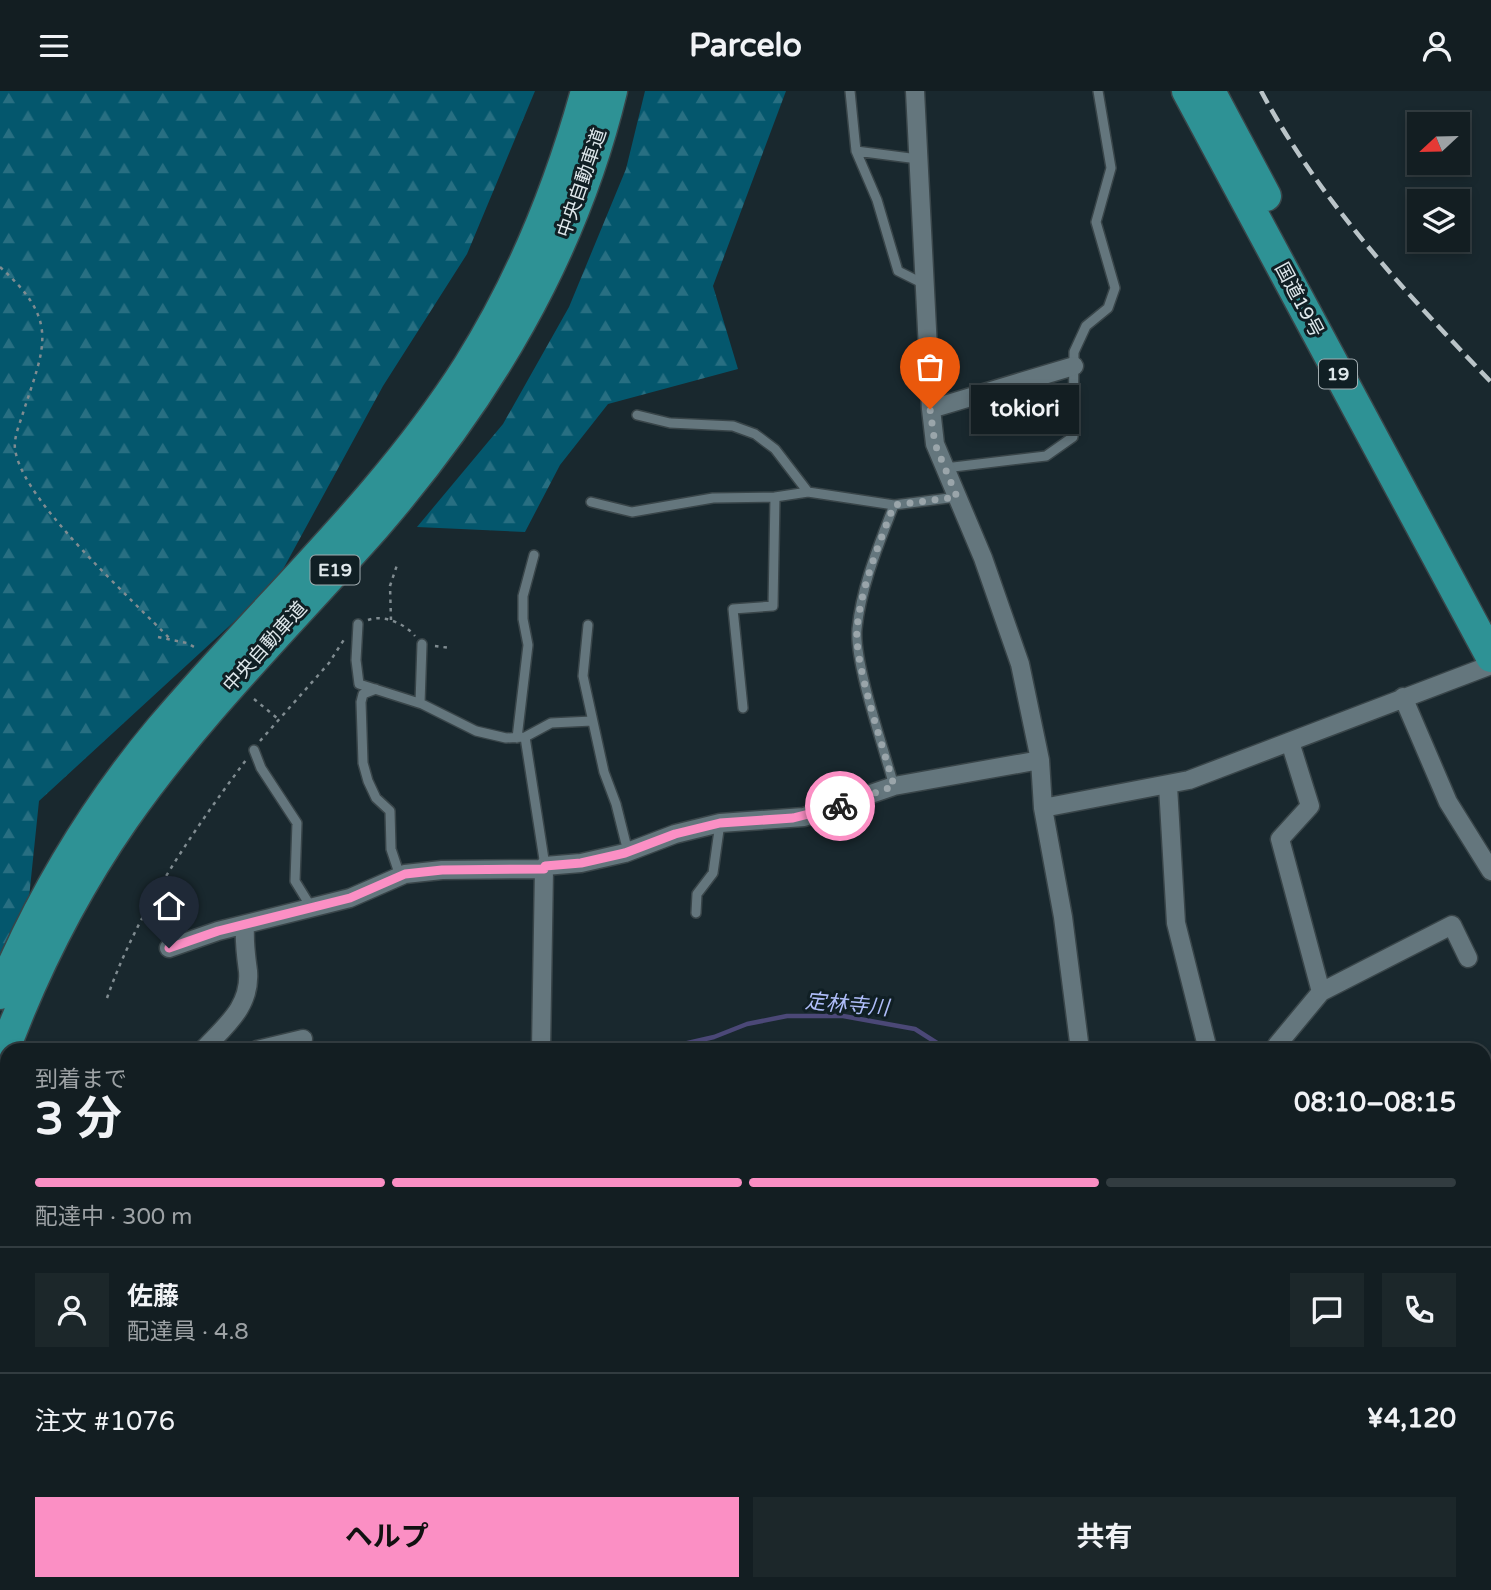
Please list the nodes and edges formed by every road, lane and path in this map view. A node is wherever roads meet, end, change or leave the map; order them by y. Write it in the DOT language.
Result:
graph roads {
  1 [pos="586,91"];
  2 [pos="612,91"];
  3 [pos="850,91"];
  4 [pos="915,91"];
  5 [pos="1098,91"];
  6 [pos="1187,91"];
  7 [pos="1210,91"];
  8 [pos="856,151"];
  9 [pos="918,159"];
  10 [pos="0,267"];
  11 [pos="924,284"];
  12 [pos="1074,366"];
  13 [pos="930,409"];
  14 [pos="637,415"];
  15 [pos="945,468"];
  16 [pos="808,492"];
  17 [pos="775,497"];
  18 [pos="957,497"];
  19 [pos="591,502"];
  20 [pos="894,505"];
  21 [pos="534,555"];
  22 [pos="398,562"];
  23 [pos="1491,618"];
  24 [pos="392,621"];
  25 [pos="359,624"];
  26 [pos="588,625"];
  27 [pos="158,637"];
  28 [pos="172,640"];
  29 [pos="422,644"];
  30 [pos="196,649"];
  31 [pos="1491,657"];
  32 [pos="1491,665"];
  33 [pos="376,689"];
  34 [pos="1403,698"];
  35 [pos="254,699"];
  36 [pos="420,703"];
  37 [pos="743,708"];
  38 [pos="277,718"];
  39 [pos="592,721"];
  40 [pos="521,738"];
  41 [pos="1290,742"];
  42 [pos="254,750"];
  43 [pos="1040,760"];
  44 [pos="894,786"];
  45 [pos="1168,786"];
  46 [pos="1043,808"];
  47 [pos="720,823"];
  48 [pos="628,852"];
  49 [pos="544,867"];
  50 [pos="1491,871"];
  51 [pos="400,876"];
  52 [pos="311,907"];
  53 [pos="696,913"];
  54 [pos="244,927"];
  55 [pos="169,948"];
  56 [pos="1468,958"];
  57 [pos="1321,992"];
  58 [pos="0,994"];
  59 [pos="303,1039"];
  60 [pos="7,1043"];
  61 [pos="208,1043"];
  62 [pos="286,1043"];
  63 [pos="541,1043"];
  64 [pos="1079,1043"];
  65 [pos="1206,1043"];
  66 [pos="1279,1043"];
  1 -- 58 [label="highway, 中央自動車道 / E19"];
  2 -- 60 [label="highway, 中央自動車道 / E19"];
  3 -- 8 [label="lane"];
  4 -- 9 [label="street"];
  5 -- 12 [label="lane"];
  6 -- 31 [label="highway, 国道19号 / 19"];
  7 -- 23 [label="highway, 国道19号 / 19"];
  8 -- 9 [label="lane"];
  8 -- 11 [label="lane"];
  9 -- 11 [label="street"];
  10 -- 28 [label="path"];
  11 -- 13 [label="street"];
  12 -- 13 [label="street"];
  12 -- 15 [label="lane"];
  13 -- 15 [label="street"];
  14 -- 16 [label="lane"];
  15 -- 18 [label="street"];
  16 -- 17 [label="lane"];
  16 -- 20 [label="lane"];
  17 -- 19 [label="lane"];
  17 -- 37 [label="lane"];
  18 -- 20 [label="lane"];
  18 -- 43 [label="street"];
  20 -- 44 [label="lane"];
  21 -- 40 [label="lane"];
  22 -- 24 [label="path"];
  25 -- 33 [label="lane"];
  26 -- 39 [label="lane"];
  27 -- 28 [label="path"];
  28 -- 30 [label="path"];
  29 -- 36 [label="lane"];
  32 -- 34 [label="street"];
  33 -- 36 [label="lane"];
  33 -- 51 [label="lane"];
  34 -- 41 [label="street"];
  34 -- 50 [label="street"];
  35 -- 38 [label="path"];
  36 -- 40 [label="lane"];
  39 -- 40 [label="lane"];
  39 -- 48 [label="lane"];
  40 -- 49 [label="lane"];
  41 -- 45 [label="street"];
  41 -- 57 [label="street"];
  42 -- 52 [label="lane"];
  43 -- 44 [label="street"];
  43 -- 46 [label="street"];
  44 -- 47 [label="street"];
  45 -- 46 [label="street"];
  45 -- 65 [label="street"];
  46 -- 64 [label="street"];
  47 -- 48 [label="street"];
  47 -- 53 [label="lane"];
  48 -- 49 [label="street"];
  49 -- 51 [label="street"];
  49 -- 63 [label="street"];
  51 -- 52 [label="street"];
  52 -- 54 [label="street"];
  54 -- 55 [label="street"];
  54 -- 61 [label="street"];
  56 -- 57 [label="street"];
  57 -- 66 [label="street"];
  59 -- 62 [label="street"];
}
